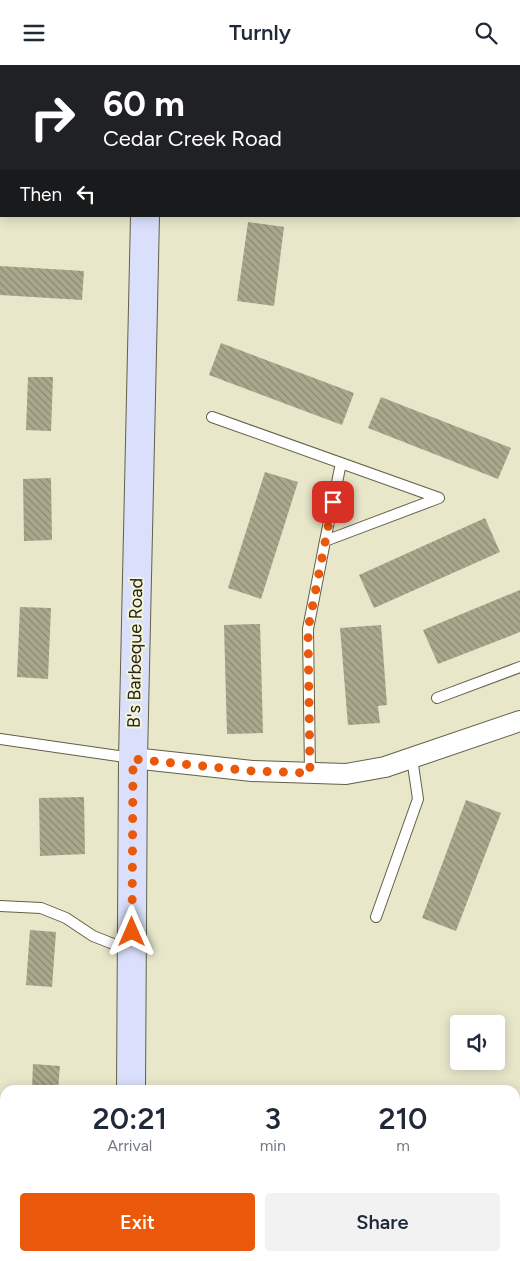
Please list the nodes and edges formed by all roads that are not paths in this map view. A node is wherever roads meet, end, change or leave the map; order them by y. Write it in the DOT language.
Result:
graph roads {
  1 [pos="145,217"];
  2 [pos="212,417"];
  3 [pos="341,463"];
  4 [pos="326,541"];
  5 [pos="520,667"];
  6 [pos="437,698"];
  7 [pos="520,721"];
  8 [pos="0,739"];
  9 [pos="412,758"];
  10 [pos="133,759"];
  11 [pos="310,773"];
  12 [pos="0,906"];
  13 [pos="376,917"];
  14 [pos="132,952"];
  15 [pos="131,1085"];
  1 -- 10 [label="street, B's Barbeque Road"];
  2 -- 3 [label="lane"];
  3 -- 4 [label="lane"];
  3 -- 4 [label="lane"];
  4 -- 11 [label="lane"];
  5 -- 6 [label="lane"];
  7 -- 9 [label="street"];
  8 -- 10 [label="lane"];
  9 -- 11 [label="street"];
  9 -- 13 [label="lane"];
  10 -- 11 [label="street"];
  10 -- 14 [label="street, B's Barbeque Road"];
  12 -- 14 [label="lane"];
  14 -- 15 [label="street, B's Barbeque Road"];
}
